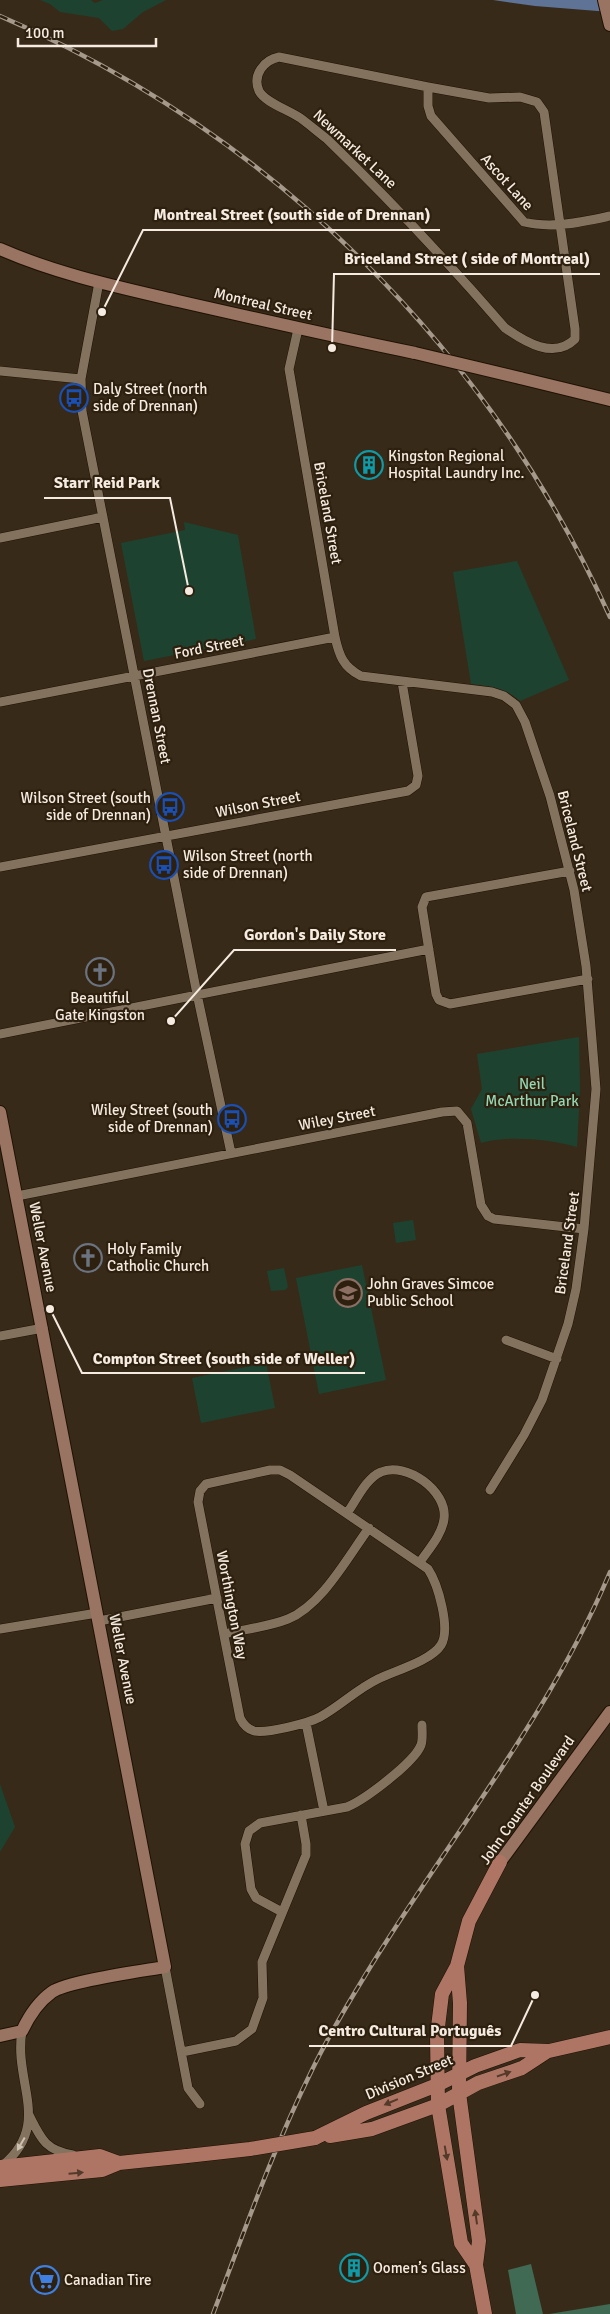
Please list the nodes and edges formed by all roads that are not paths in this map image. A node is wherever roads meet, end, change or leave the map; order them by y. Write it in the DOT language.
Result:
graph roads {
  1 [pos="604,0"];
  2 [pos="610,25"];
  3 [pos="428,87"];
  4 [pos="610,216"];
  5 [pos="560,225"];
  6 [pos="0,249"];
  7 [pos="99,282"];
  8 [pos="298,330"];
  9 [pos="0,371"];
  10 [pos="81,379"];
  11 [pos="610,400"];
  12 [pos="103,517"];
  13 [pos="0,538"];
  14 [pos="335,637"];
  15 [pos="135,676"];
  16 [pos="402,682"];
  17 [pos="0,702"];
  18 [pos="166,835"];
  19 [pos="0,867"];
  20 [pos="570,871"];
  21 [pos="430,950"];
  22 [pos="588,979"];
  23 [pos="197,994"];
  24 [pos="0,1034"];
  25 [pos="0,1112"];
  26 [pos="231,1153"];
  27 [pos="17,1196"];
  28 [pos="584,1229"];
  29 [pos="43,1328"];
  30 [pos="0,1336"];
  31 [pos="506,1340"];
  32 [pos="557,1359"];
  33 [pos="490,1490"];
  34 [pos="347,1513"];
  35 [pos="369,1528"];
  36 [pos="420,1562"];
  37 [pos="217,1598"];
  38 [pos="98,1617"];
  39 [pos="0,1629"];
  40 [pos="224,1634"];
  41 [pos="610,1712"];
  42 [pos="306,1723"];
  43 [pos="422,1725"];
  44 [pos="324,1811"];
  45 [pos="301,1815"];
  46 [pos="500,1862"];
  47 [pos="282,1912"];
  48 [pos="457,1966"];
  49 [pos="165,1967"];
  50 [pos="22,2031"];
  51 [pos="0,2036"];
  52 [pos="610,2038"];
  53 [pos="549,2051"];
  54 [pos="182,2052"];
  55 [pos="458,2074"];
  56 [pos="437,2084"];
  57 [pos="458,2093"];
  58 [pos="200,2104"];
  59 [pos="438,2105"];
  60 [pos="29,2115"];
  61 [pos="315,2138"];
  62 [pos="85,2158"];
  63 [pos="119,2163"];
  64 [pos="0,2171"];
  65 [pos="476,2265"];
  66 [pos="486,2314"];
  1 -- 2 [label="street"];
  3 -- 5 [label="street, Ascot Lane"];
  3 -- 5 [label="street, Newmarket Lane"];
  3 -- 5 [label="street, Newmarket Lane"];
  4 -- 5 [label="street, Ascot Lane"];
  6 -- 7 [label="street, Montreal Street"];
  7 -- 8 [label="street, Montreal Street"];
  7 -- 10 [label="street, Drennan Street"];
  8 -- 11 [label="street, Montreal Street, bridge"];
  8 -- 14 [label="street, Briceland Street"];
  9 -- 10 [label="street"];
  10 -- 12 [label="street, Drennan Street"];
  12 -- 13 [label="street"];
  12 -- 15 [label="street, Drennan Street"];
  14 -- 15 [label="street, Ford Street"];
  14 -- 16 [label="street, Briceland Street"];
  15 -- 17 [label="street, Ford Street"];
  15 -- 18 [label="street, Drennan Street"];
  16 -- 18 [label="street, Wilson Street"];
  16 -- 20 [label="street, Briceland Street"];
  18 -- 19 [label="street, Wilson Street"];
  18 -- 23 [label="street, Drennan Street"];
  20 -- 21 [label="street"];
  20 -- 22 [label="street, Briceland Street"];
  21 -- 22 [label="street"];
  21 -- 23 [label="street"];
  22 -- 28 [label="street, Briceland Street"];
  23 -- 24 [label="street"];
  23 -- 26 [label="street, Drennan Street"];
  25 -- 27 [label="street, Weller Avenue"];
  26 -- 27 [label="street, Wiley Street"];
  26 -- 28 [label="street, Wiley Street"];
  27 -- 29 [label="street, Weller Avenue"];
  28 -- 32 [label="street, Briceland Street"];
  29 -- 30 [label="street"];
  29 -- 38 [label="street, Weller Avenue"];
  31 -- 32 [label="street"];
  32 -- 33 [label="street, Briceland Street"];
  34 -- 35 [label="street, Worthington Way"];
  34 -- 36 [label="street"];
  34 -- 37 [label="street, Worthington Way"];
  35 -- 36 [label="street, Worthington Way"];
  35 -- 40 [label="street"];
  36 -- 42 [label="street, Worthington Way"];
  37 -- 38 [label="street"];
  37 -- 40 [label="street, Worthington Way"];
  38 -- 39 [label="street"];
  38 -- 49 [label="street, Weller Avenue"];
  40 -- 42 [label="street, Worthington Way"];
  41 -- 46 [label="street, John Counter Boulevard"];
  42 -- 44 [label="street"];
  43 -- 44 [label="street"];
  44 -- 45 [label="street"];
  45 -- 47 [label="street"];
  45 -- 47 [label="street"];
  46 -- 48 [label="main road, John Counter Boulevard"];
  47 -- 54 [label="street"];
  48 -- 55 [label="main road"];
  48 -- 56 [label="main road"];
  49 -- 50 [label="street"];
  49 -- 54 [label="street"];
  50 -- 51 [label="street"];
  50 -- 60 [label="street"];
  52 -- 53 [label="main road, Division Street"];
  53 -- 55 [label="main road, Division Street"];
  57 -- 53 [label="main road, Division Street, one-way"];
  54 -- 58 [label="street"];
  55 -- 56 [label="main road, Division Street"];
  55 -- 57 [label="main road"];
  56 -- 59 [label="main road"];
  56 -- 61 [label="main road, Division Street, one-way"];
  57 -- 59 [label="main road, Division Street"];
  65 -- 57 [label="main road, one-way"];
  59 -- 61 [label="main road, Division Street"];
  59 -- 65 [label="main road, one-way"];
  60 -- 62 [label="street"];
  60 -- 64 [label="street, one-way"];
  61 -- 63 [label="main road, Division Street, bridge"];
  62 -- 63 [label="main road, Division Street"];
  62 -- 64 [label="main road, Division Street"];
  64 -- 63 [label="main road, Division Street, one-way"];
  65 -- 66 [label="main road"];
}
